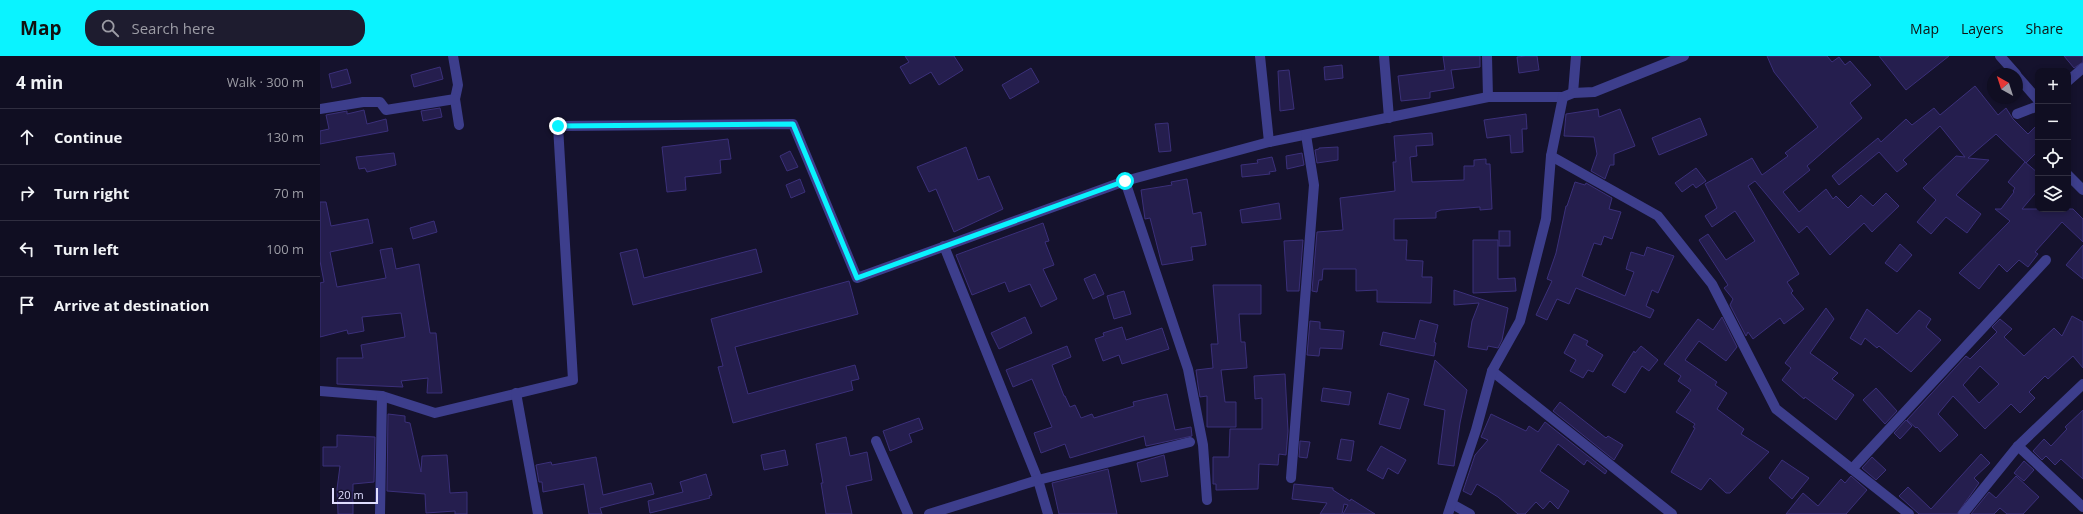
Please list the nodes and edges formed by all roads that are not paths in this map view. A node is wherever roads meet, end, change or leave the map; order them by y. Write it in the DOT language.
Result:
graph roads {
  1 [pos="453,56"];
  2 [pos="1260,56"];
  3 [pos="1384,56"];
  4 [pos="1487,56"];
  5 [pos="1576,56"];
  6 [pos="1684,56"];
  7 [pos="2000,56"];
  8 [pos="2010,68"];
  9 [pos="2083,68"];
  10 [pos="2071,78"];
  11 [pos="2023,83"];
  12 [pos="1573,93"];
  13 [pos="1488,97"];
  14 [pos="1563,97"];
  15 [pos="2035,97"];
  16 [pos="455,99"];
  17 [pos="2035,107"];
  18 [pos="320,109"];
  19 [pos="2017,114"];
  20 [pos="1389,118"];
  21 [pos="459,125"];
  22 [pos="1306,135"];
  23 [pos="1269,142"];
  24 [pos="1551,156"];
  25 [pos="2069,176"];
  26 [pos="1125,181"];
  27 [pos="2083,190"];
  28 [pos="944,246"];
  29 [pos="2046,260"];
  30 [pos="1492,371"];
  31 [pos="2083,384"];
  32 [pos="320,391"];
  33 [pos="516,393"];
  34 [pos="382,396"];
  35 [pos="876,441"];
  36 [pos="1190,442"];
  37 [pos="2018,446"];
  38 [pos="1852,469"];
  39 [pos="1291,478"];
  40 [pos="1038,480"];
  41 [pos="1207,500"];
  42 [pos="1452,504"];
  43 [pos="2083,507"];
  44 [pos="380,514"];
  45 [pos="538,514"];
  46 [pos="908,514"];
  47 [pos="929,514"];
  48 [pos="1048,514"];
  49 [pos="1448,514"];
  50 [pos="1470,514"];
  51 [pos="1672,514"];
  52 [pos="1909,514"];
  53 [pos="1962,514"];
  1 -- 16 [label="street"];
  2 -- 23 [label="street"];
  3 -- 20 [label="street"];
  4 -- 13 [label="street"];
  5 -- 12 [label="street"];
  6 -- 12 [label="street"];
  7 -- 8 [label="street"];
  9 -- 10 [label="street"];
  11 -- 15 [label="street"];
  12 -- 14 [label="street"];
  13 -- 14 [label="street"];
  13 -- 20 [label="street"];
  14 -- 24 [label="street"];
  16 -- 18 [label="street"];
  16 -- 21 [label="street"];
  17 -- 19 [label="street"];
  20 -- 22 [label="street"];
  22 -- 23 [label="street"];
  22 -- 39 [label="street"];
  23 -- 26 [label="street"];
  24 -- 30 [label="street"];
  24 -- 38 [label="street"];
  25 -- 27 [label="street"];
  26 -- 28 [label="street"];
  26 -- 41 [label="street"];
  28 -- 33 [label="street"];
  28 -- 40 [label="street"];
  29 -- 38 [label="street"];
  30 -- 42 [label="street"];
  30 -- 51 [label="street"];
  31 -- 37 [label="street"];
  32 -- 34 [label="street"];
  33 -- 34 [label="street"];
  33 -- 45 [label="street"];
  34 -- 44 [label="street"];
  35 -- 46 [label="street"];
  36 -- 40 [label="street"];
  37 -- 43 [label="street"];
  37 -- 53 [label="street"];
  38 -- 52 [label="street"];
  40 -- 47 [label="street"];
  40 -- 48 [label="street"];
  42 -- 49 [label="street"];
  42 -- 50 [label="street"];
}
